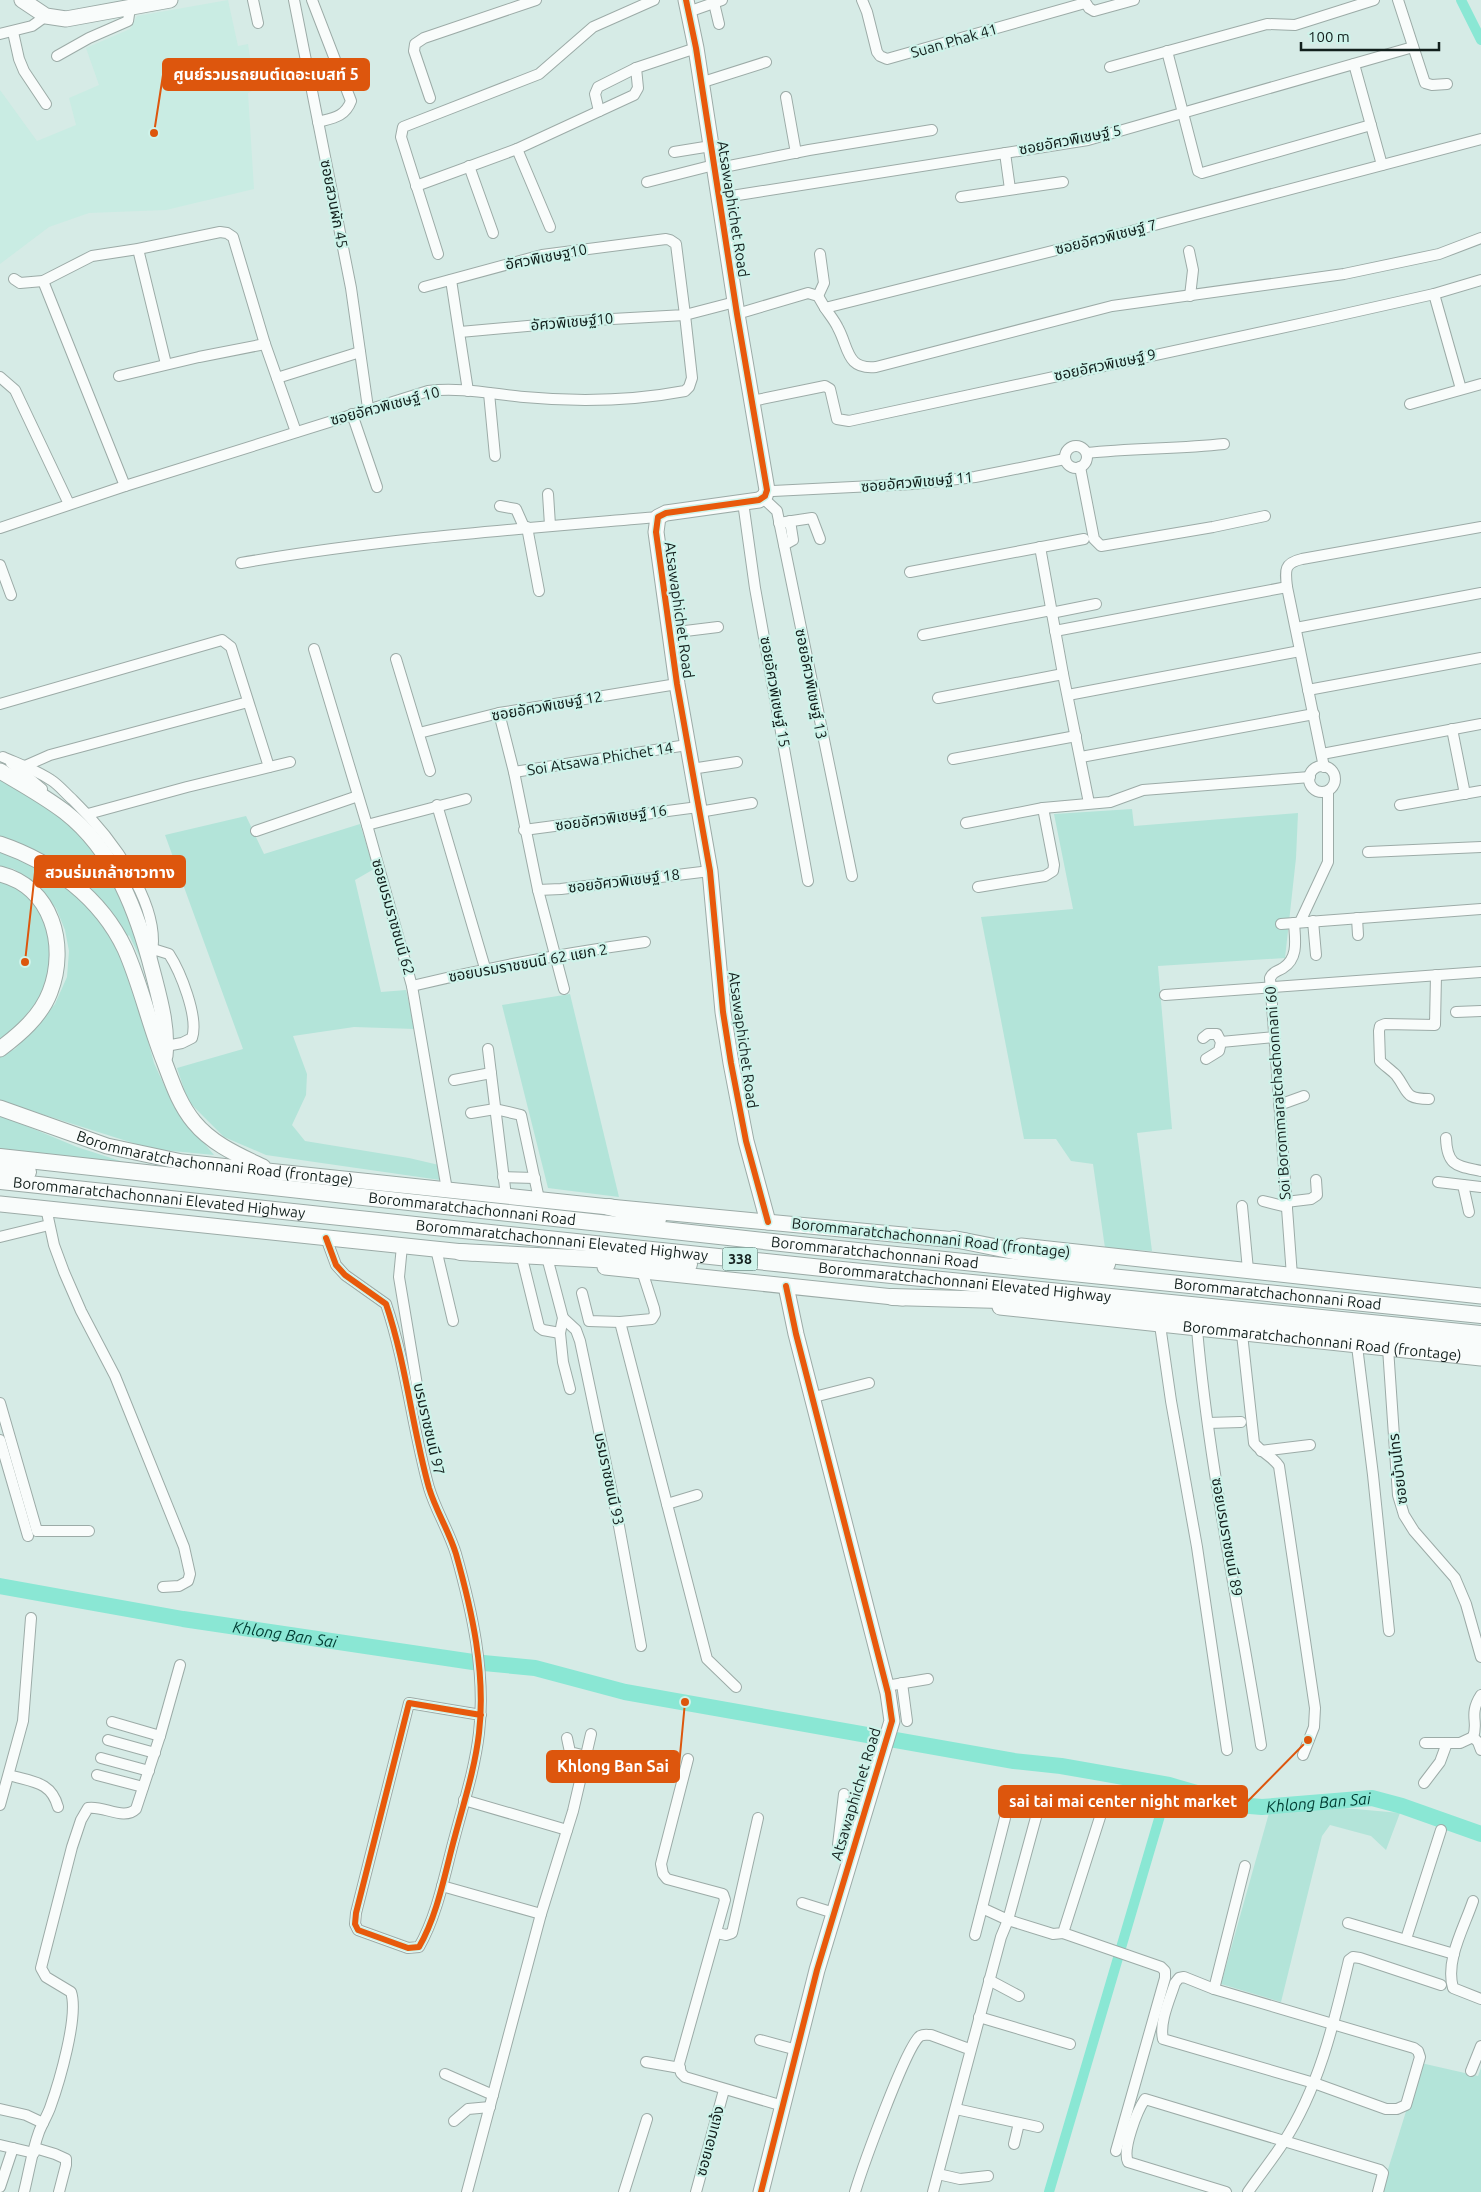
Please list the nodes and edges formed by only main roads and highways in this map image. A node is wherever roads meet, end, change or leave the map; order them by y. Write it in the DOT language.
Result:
graph roads {
  1 [pos="22,0"];
  2 [pos="166,0"];
  3 [pos="103,6"];
  4 [pos="687,6"];
  5 [pos="1,761"];
  6 [pos="0,844"];
  7 [pos="0,874"];
  8 [pos="0,1049"];
  9 [pos="165,1054"];
  10 [pos="0,1108"];
  11 [pos="0,1157"];
  12 [pos="220,1167"];
  13 [pos="0,1169"];
  14 [pos="271,1171"];
  15 [pos="0,1180"];
  16 [pos="0,1186"];
  17 [pos="314,1190"];
  18 [pos="0,1204"];
  19 [pos="609,1207"];
  20 [pos="41,1208"];
  21 [pos="0,1214"];
  22 [pos="768,1222"];
  23 [pos="715,1234"];
  24 [pos="954,1240"];
  25 [pos="460,1252"];
  26 [pos="736,1263"];
  27 [pos="786,1286"];
  28 [pos="1481,1296"];
  29 [pos="892,1297"];
  30 [pos="1481,1304"];
  31 [pos="1481,1315"];
  32 [pos="1481,1321"];
  33 [pos="1481,1334"];
  34 [pos="1481,1339"];
  35 [pos="1481,1348"];
  36 [pos="1481,1358"];
  37 [pos="761,2192"];
  1 -- 3 [label="main road"];
  2 -- 3 [label="main road"];
  4 -- 22 [label="main road, Atsawaphichet Road"];
  5 -- 9 [label="main road"];
  6 -- 9 [label="main road"];
  7 -- 8 [label="main road"];
  9 -- 14 [label="main road"];
  10 -- 12 [label="main road, Borommaratchachonnani Road (frontage)"];
  11 -- 17 [label="main road, Borommaratchachonnani Road / 338"];
  12 -- 14 [label="main road, Borommaratchachonnani Road (frontage)"];
  12 -- 17 [label="main road"];
  13 -- 32 [label="main road, Borommaratchachonnani Elevated Highway / 338"];
  14 -- 19 [label="main road, Borommaratchachonnani Road (frontage)"];
  15 -- 33 [label="main road, Borommaratchachonnani Elevated Highway / 338"];
  16 -- 26 [label="main road, Borommaratchachonnani Road / 338"];
  17 -- 23 [label="main road, Borommaratchachonnani Road / 338"];
  18 -- 20 [label="main road, Borommaratchachonnani Road (frontage) / 338"];
  19 -- 22 [label="main road, Borommaratchachonnani Road (frontage)"];
  19 -- 23 [label="main road"];
  20 -- 21 [label="main road"];
  20 -- 25 [label="main road, Borommaratchachonnani Road (frontage) / 338"];
  22 -- 24 [label="main road, Borommaratchachonnani Road (frontage)"];
  23 -- 31 [label="main road, Borommaratchachonnani Road / 338"];
  24 -- 28 [label="main road, Borommaratchachonnani Road (frontage)"];
  24 -- 30 [label="main road"];
  25 -- 26 [label="main road"];
  25 -- 27 [label="main road, Borommaratchachonnani Road (frontage) / 338"];
  26 -- 34 [label="main road, Borommaratchachonnani Road / 338"];
  27 -- 29 [label="main road, Borommaratchachonnani Road (frontage) / 338"];
  27 -- 37 [label="main road, Atsawaphichet Road"];
  29 -- 35 [label="main road"];
  29 -- 36 [label="main road, Borommaratchachonnani Road (frontage) / 338"];
}
